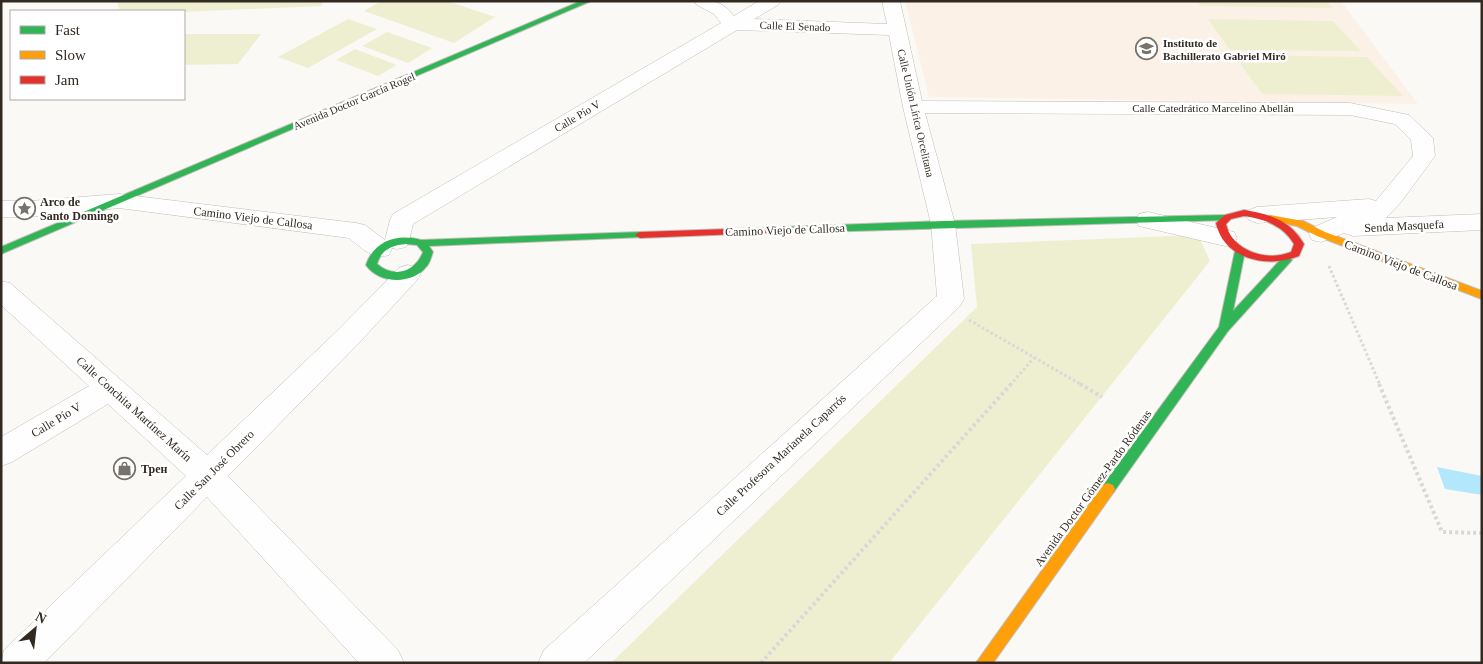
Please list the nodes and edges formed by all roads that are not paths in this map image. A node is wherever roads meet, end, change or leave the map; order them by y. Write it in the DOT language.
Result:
graph roads {
  1 [pos="588,1"];
  2 [pos="703,1"];
  3 [pos="772,1"];
  4 [pos="891,1"];
  5 [pos="731,24"];
  6 [pos="896,30"];
  7 [pos="913,107"];
  8 [pos="119,201"];
  9 [pos="1388,202"];
  10 [pos="1,209"];
  11 [pos="1263,216"];
  12 [pos="1148,220"];
  13 [pos="1478,222"];
  14 [pos="943,224"];
  15 [pos="1328,232"];
  16 [pos="1230,236"];
  17 [pos="1296,238"];
  18 [pos="421,243"];
  19 [pos="388,245"];
  20 [pos="1,251"];
  21 [pos="1291,257"];
  22 [pos="408,274"];
  23 [pos="1,290"];
  24 [pos="1482,295"];
  25 [pos="1224,328"];
  26 [pos="111,388"];
  27 [pos="1,453"];
  28 [pos="208,476"];
  29 [pos="16,663"];
  30 [pos="386,663"];
  31 [pos="557,663"];
  32 [pos="984,663"];
  1 -- 8 [label="street, Avenida Doctor García Rogel"];
  2 -- 5 [label="street"];
  3 -- 5 [label="street, Calle Pío V"];
  4 -- 6 [label="street, Calle Unión Lírica Orcelitana"];
  5 -- 6 [label="street, Calle El Senado"];
  5 -- 19 [label="street, Calle Pío V"];
  6 -- 7 [label="street, Calle Unión Lírica Orcelitana"];
  7 -- 9 [label="street, Calle Catedrático Marcelino Abellán"];
  7 -- 14 [label="street, Calle Unión Lírica Orcelitana"];
  8 -- 10 [label="street, Camino Viejo de Callosa"];
  8 -- 19 [label="street, Camino Viejo de Callosa"];
  8 -- 20 [label="street, Avenida Doctor García Rogel"];
  9 -- 11 [label="street"];
  9 -- 13 [label="street, Senda Masquefa"];
  9 -- 15 [label="street, Camino Viejo de Callosa"];
  11 -- 15 [label="street, Camino Viejo de Callosa"];
  11 -- 16 [label="street, Camino Viejo de Callosa"];
  11 -- 17 [label="street"];
  12 -- 14 [label="street, Camino Viejo de Callosa"];
  12 -- 16 [label="street, Camino Viejo de Callosa"];
  13 -- 15 [label="street, Senda Masquefa"];
  14 -- 18 [label="street, Camino Viejo de Callosa"];
  14 -- 31 [label="street, Calle Profesora Marianela Caparrós"];
  15 -- 17 [label="street, Camino Viejo de Callosa"];
  15 -- 24 [label="street, Camino Viejo de Callosa"];
  16 -- 21 [label="street"];
  16 -- 25 [label="street, Avenida Doctor Gómez-Pardo Ródenas"];
  17 -- 21 [label="street"];
  18 -- 19 [label="street, Camino Viejo de Callosa"];
  18 -- 22 [label="street"];
  19 -- 22 [label="street"];
  21 -- 25 [label="street, Avenida Doctor Gómez-Pardo Ródenas"];
  22 -- 28 [label="street, Calle San José Obrero"];
  23 -- 26 [label="street, Calle Conchita Martínez Marín"];
  25 -- 32 [label="street, Avenida Doctor Gómez-Pardo Ródenas"];
  26 -- 27 [label="street, Calle Pío V"];
  26 -- 28 [label="street, Calle Conchita Martínez Marín"];
  28 -- 29 [label="street, Calle San José Obrero"];
  28 -- 30 [label="street, Calle Conchita Martínez Marín"];
}
